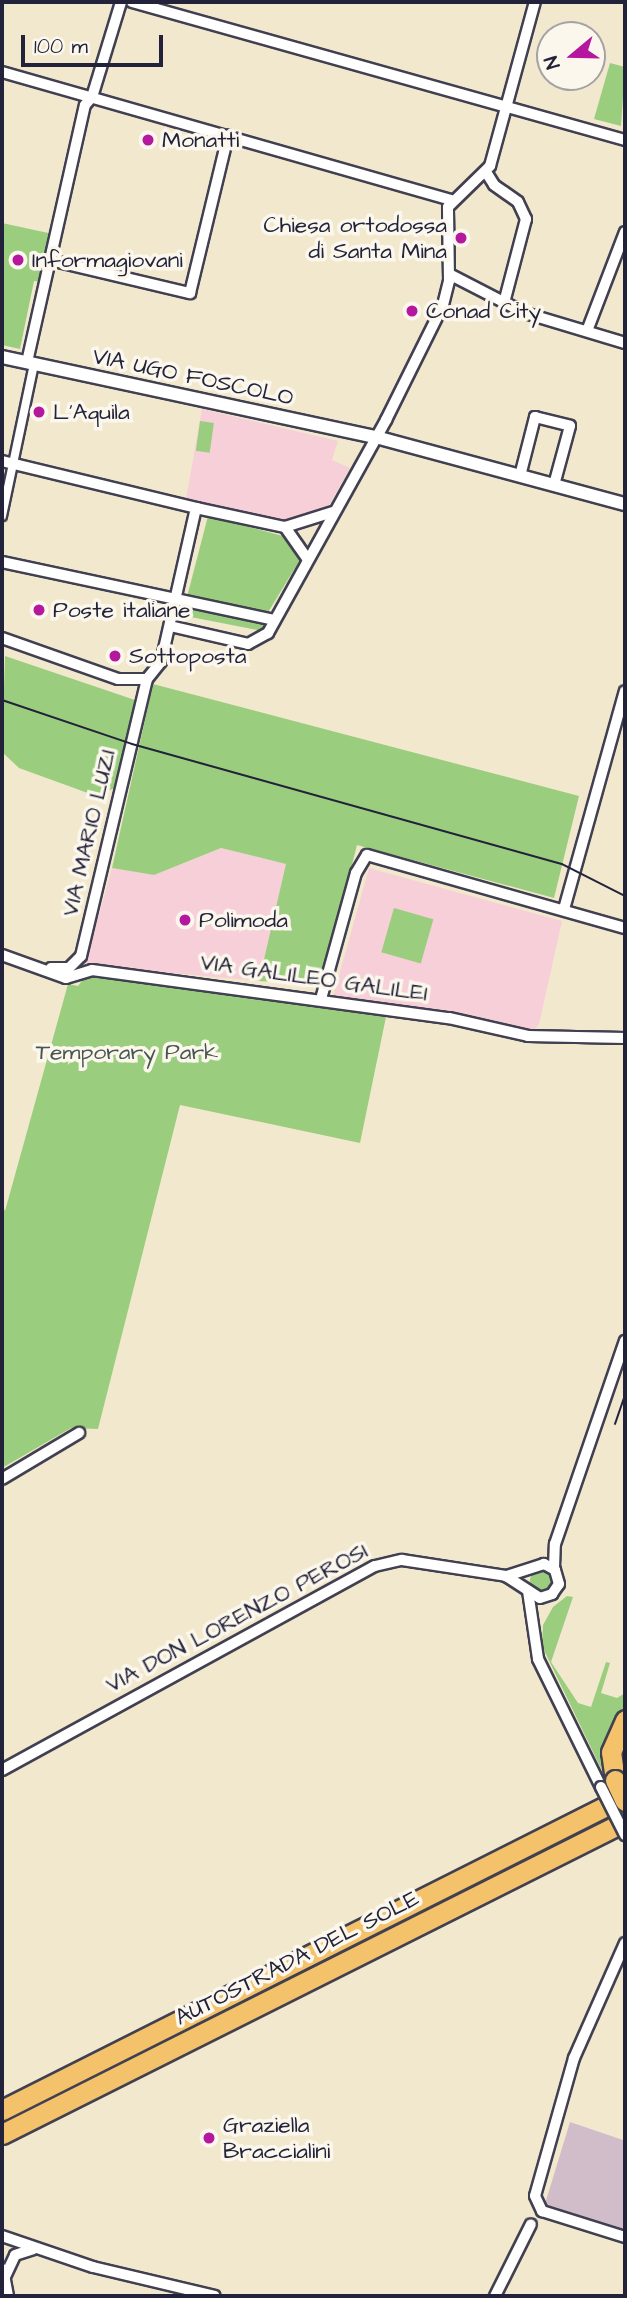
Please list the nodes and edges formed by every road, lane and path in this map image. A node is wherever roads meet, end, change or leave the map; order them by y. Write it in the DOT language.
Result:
graph roads {
  1 [pos="121,2"];
  2 [pos="132,2"];
  3 [pos="535,2"];
  4 [pos="2,72"];
  5 [pos="92,97"];
  6 [pos="508,107"];
  7 [pos="228,136"];
  8 [pos="625,140"];
  9 [pos="486,172"];
  10 [pos="452,201"];
  11 [pos="625,232"];
  12 [pos="622,248"];
  13 [pos="50,260"];
  14 [pos="449,274"];
  15 [pos="505,299"];
  16 [pos="587,331"];
  17 [pos="625,343"];
  18 [pos="2,357"];
  19 [pos="30,363"];
  20 [pos="376,437"];
  21 [pos="7,462"];
  22 [pos="520,476"];
  23 [pos="554,485"];
  24 [pos="625,504"];
  25 [pos="196,508"];
  26 [pos="333,512"];
  27 [pos="2,516"];
  28 [pos="285,527"];
  29 [pos="307,558"];
  30 [pos="3,563"];
  31 [pos="176,599"];
  32 [pos="274,620"];
  33 [pos="170,626"];
  34 [pos="2,638"];
  35 [pos="147,679"];
  36 [pos="625,691"];
  37 [pos="623,704"];
  38 [pos="620,729"];
  39 [pos="564,909"];
  40 [pos="625,928"];
  41 [pos="2,955"];
  42 [pos="45,968"];
  43 [pos="321,999"];
  44 [pos="625,1038"];
  45 [pos="625,1341"];
  46 [pos="79,1433"];
  47 [pos="2,1479"];
  48 [pos="555,1544"];
  49 [pos="535,1565"];
  50 [pos="554,1568"];
  51 [pos="506,1576"];
  52 [pos="527,1590"];
  53 [pos="625,1720"];
  54 [pos="2,1770"];
  55 [pos="614,1792"];
  56 [pos="619,1833"];
  57 [pos="625,1943"];
  58 [pos="2,2110"];
  59 [pos="2,2134"];
  60 [pos="538,2208"];
  61 [pos="531,2224"];
  62 [pos="2,2236"];
  63 [pos="625,2237"];
  64 [pos="33,2249"];
  65 [pos="3,2274"];
  66 [pos="7,2296"];
  67 [pos="215,2296"];
  68 [pos="495,2296"];
  1 -- 5 [label="street"];
  2 -- 6 [label="street"];
  3 -- 6 [label="street"];
  4 -- 5 [label="street"];
  5 -- 7 [label="street"];
  5 -- 13 [label="street"];
  6 -- 8 [label="street"];
  6 -- 9 [label="street"];
  7 -- 10 [label="street"];
  7 -- 13 [label="street"];
  9 -- 10 [label="street"];
  9 -- 15 [label="street"];
  10 -- 14 [label="street"];
  11 -- 12 [label="street"];
  12 -- 16 [label="street"];
  13 -- 19 [label="street"];
  14 -- 15 [label="street"];
  14 -- 20 [label="street"];
  15 -- 16 [label="street"];
  16 -- 17 [label="street"];
  18 -- 19 [label="street, VIA UGO FOSCOLO"];
  19 -- 20 [label="street, VIA UGO FOSCOLO"];
  19 -- 21 [label="street"];
  20 -- 22 [label="street, VIA UGO FOSCOLO"];
  20 -- 26 [label="street"];
  21 -- 25 [label="street"];
  21 -- 27 [label="street"];
  22 -- 23 [label="street, VIA UGO FOSCOLO"];
  22 -- 23 [label="street"];
  23 -- 24 [label="street, VIA UGO FOSCOLO"];
  25 -- 28 [label="street"];
  25 -- 31 [label="street, VIA MARIO LUZI"];
  26 -- 28 [label="street"];
  26 -- 29 [label="street"];
  28 -- 29 [label="street"];
  29 -- 32 [label="street"];
  30 -- 31 [label="street"];
  31 -- 32 [label="street"];
  31 -- 33 [label="street, VIA MARIO LUZI"];
  32 -- 33 [label="street"];
  33 -- 35 [label="street, VIA MARIO LUZI"];
  34 -- 35 [label="street"];
  35 -- 42 [label="street, VIA MARIO LUZI"];
  36 -- 37 [label="street"];
  37 -- 38 [label="street"];
  38 -- 39 [label="street"];
  39 -- 40 [label="street"];
  39 -- 43 [label="street"];
  41 -- 42 [label="street, VIA GALILEO GALILEI"];
  42 -- 43 [label="street, VIA GALILEO GALILEI"];
  43 -- 44 [label="street, VIA GALILEO GALILEI"];
  45 -- 48 [label="street"];
  46 -- 47 [label="street"];
  48 -- 49 [label="street"];
  48 -- 50 [label="street"];
  49 -- 50 [label="street"];
  49 -- 51 [label="street, VIA DON LORENZO PEROSI"];
  49 -- 52 [label="street"];
  50 -- 52 [label="street"];
  51 -- 52 [label="street, VIA DON LORENZO PEROSI"];
  51 -- 54 [label="street, VIA DON LORENZO PEROSI"];
  52 -- 55 [label="street"];
  53 -- 55 [label="highway"];
  55 -- 56 [label="street, bridge"];
  55 -- 58 [label="highway, AUTOSTRADA DEL SOLE"];
  56 -- 59 [label="highway, AUTOSTRADA DEL SOLE"];
  57 -- 60 [label="street"];
  60 -- 61 [label="street"];
  60 -- 63 [label="street"];
  61 -- 68 [label="street"];
  62 -- 64 [label="street"];
  64 -- 65 [label="street"];
  64 -- 67 [label="street"];
  65 -- 66 [label="street"];
}
